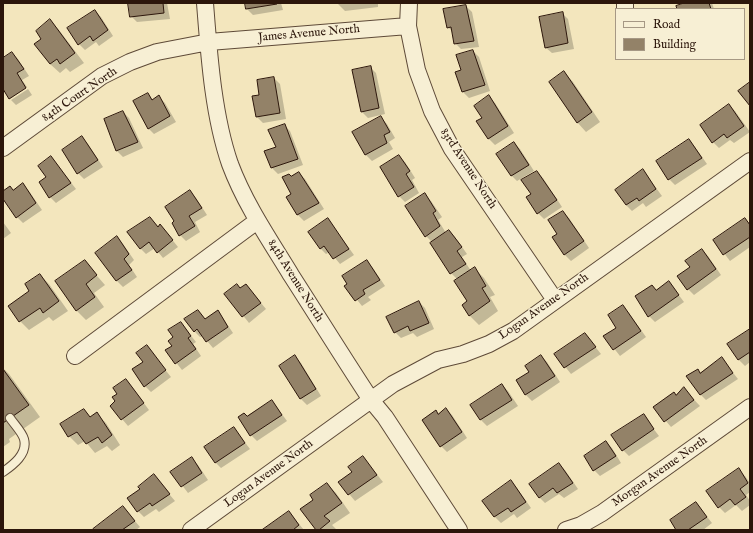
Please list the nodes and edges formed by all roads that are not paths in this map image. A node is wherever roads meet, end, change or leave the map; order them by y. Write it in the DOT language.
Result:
graph roads {
  1 [pos="205,3"];
  2 [pos="409,3"];
  3 [pos="408,26"];
  4 [pos="209,42"];
  5 [pos="3,148"];
  6 [pos="750,162"];
  7 [pos="257,221"];
  8 [pos="555,300"];
  9 [pos="75,356"];
  10 [pos="371,400"];
  11 [pos="750,407"];
  12 [pos="10,418"];
  13 [pos="3,472"];
  14 [pos="191,530"];
  15 [pos="459,530"];
  16 [pos="566,530"];
  1 -- 4 [label="street, 84th Avenue North"];
  2 -- 3 [label="street, 83rd Avenue North"];
  3 -- 4 [label="street, James Avenue North"];
  3 -- 8 [label="street, 83rd Avenue North"];
  4 -- 5 [label="street, 84th Court North"];
  4 -- 7 [label="street, 84th Avenue North"];
  6 -- 8 [label="street, Logan Avenue North"];
  7 -- 9 [label="street"];
  7 -- 10 [label="street, 84th Avenue North"];
  8 -- 10 [label="street, Logan Avenue North"];
  10 -- 14 [label="street, Logan Avenue North"];
  10 -- 15 [label="street, 84th Avenue North"];
  11 -- 16 [label="street, Morgan Avenue North"];
  12 -- 13 [label="lane"];
}
